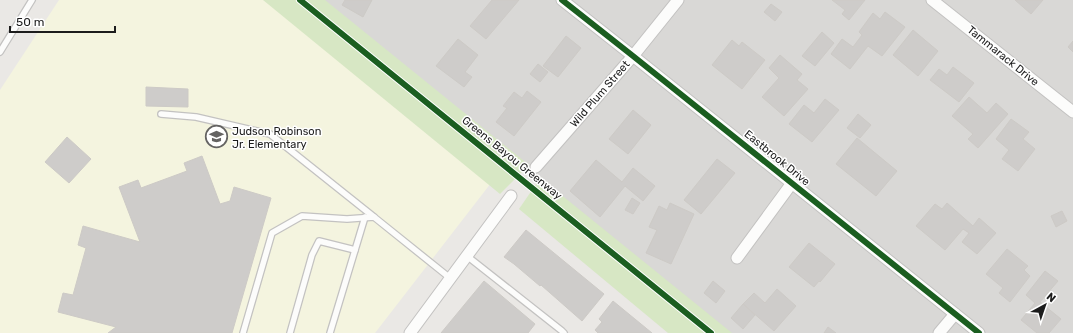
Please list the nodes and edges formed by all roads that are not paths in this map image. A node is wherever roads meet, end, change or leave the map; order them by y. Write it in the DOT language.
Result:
graph roads {
  1 [pos="32,0"];
  2 [pos="562,0"];
  3 [pos="678,0"];
  4 [pos="932,0"];
  5 [pos="1,49"];
  6 [pos="633,56"];
  7 [pos="1073,112"];
  8 [pos="161,114"];
  9 [pos="536,167"];
  10 [pos="792,183"];
  11 [pos="511,196"];
  12 [pos="365,217"];
  13 [pos="374,217"];
  14 [pos="355,250"];
  15 [pos="467,256"];
  16 [pos="737,258"];
  17 [pos="450,278"];
  18 [pos="955,314"];
  19 [pos="243,333"];
  20 [pos="290,333"];
  21 [pos="330,333"];
  22 [pos="410,333"];
  23 [pos="564,333"];
  24 [pos="939,333"];
  25 [pos="979,333"];
  1 -- 5 [label="lane"];
  2 -- 6 [label="street, Eastbrook Drive"];
  3 -- 6 [label="street, Wild Plum Street"];
  4 -- 7 [label="street, Tammarack Drive"];
  6 -- 9 [label="street, Wild Plum Street"];
  6 -- 10 [label="street, Eastbrook Drive"];
  8 -- 13 [label="lane"];
  10 -- 16 [label="street, Eastbrook Drive"];
  10 -- 18 [label="street, Eastbrook Drive"];
  11 -- 15 [label="street"];
  12 -- 13 [label="lane"];
  12 -- 14 [label="lane"];
  12 -- 19 [label="lane"];
  13 -- 17 [label="lane"];
  14 -- 20 [label="lane"];
  14 -- 21 [label="lane"];
  15 -- 17 [label="street"];
  15 -- 23 [label="lane"];
  17 -- 22 [label="street"];
  18 -- 24 [label="street"];
  18 -- 25 [label="street, Eastbrook Drive"];
}
